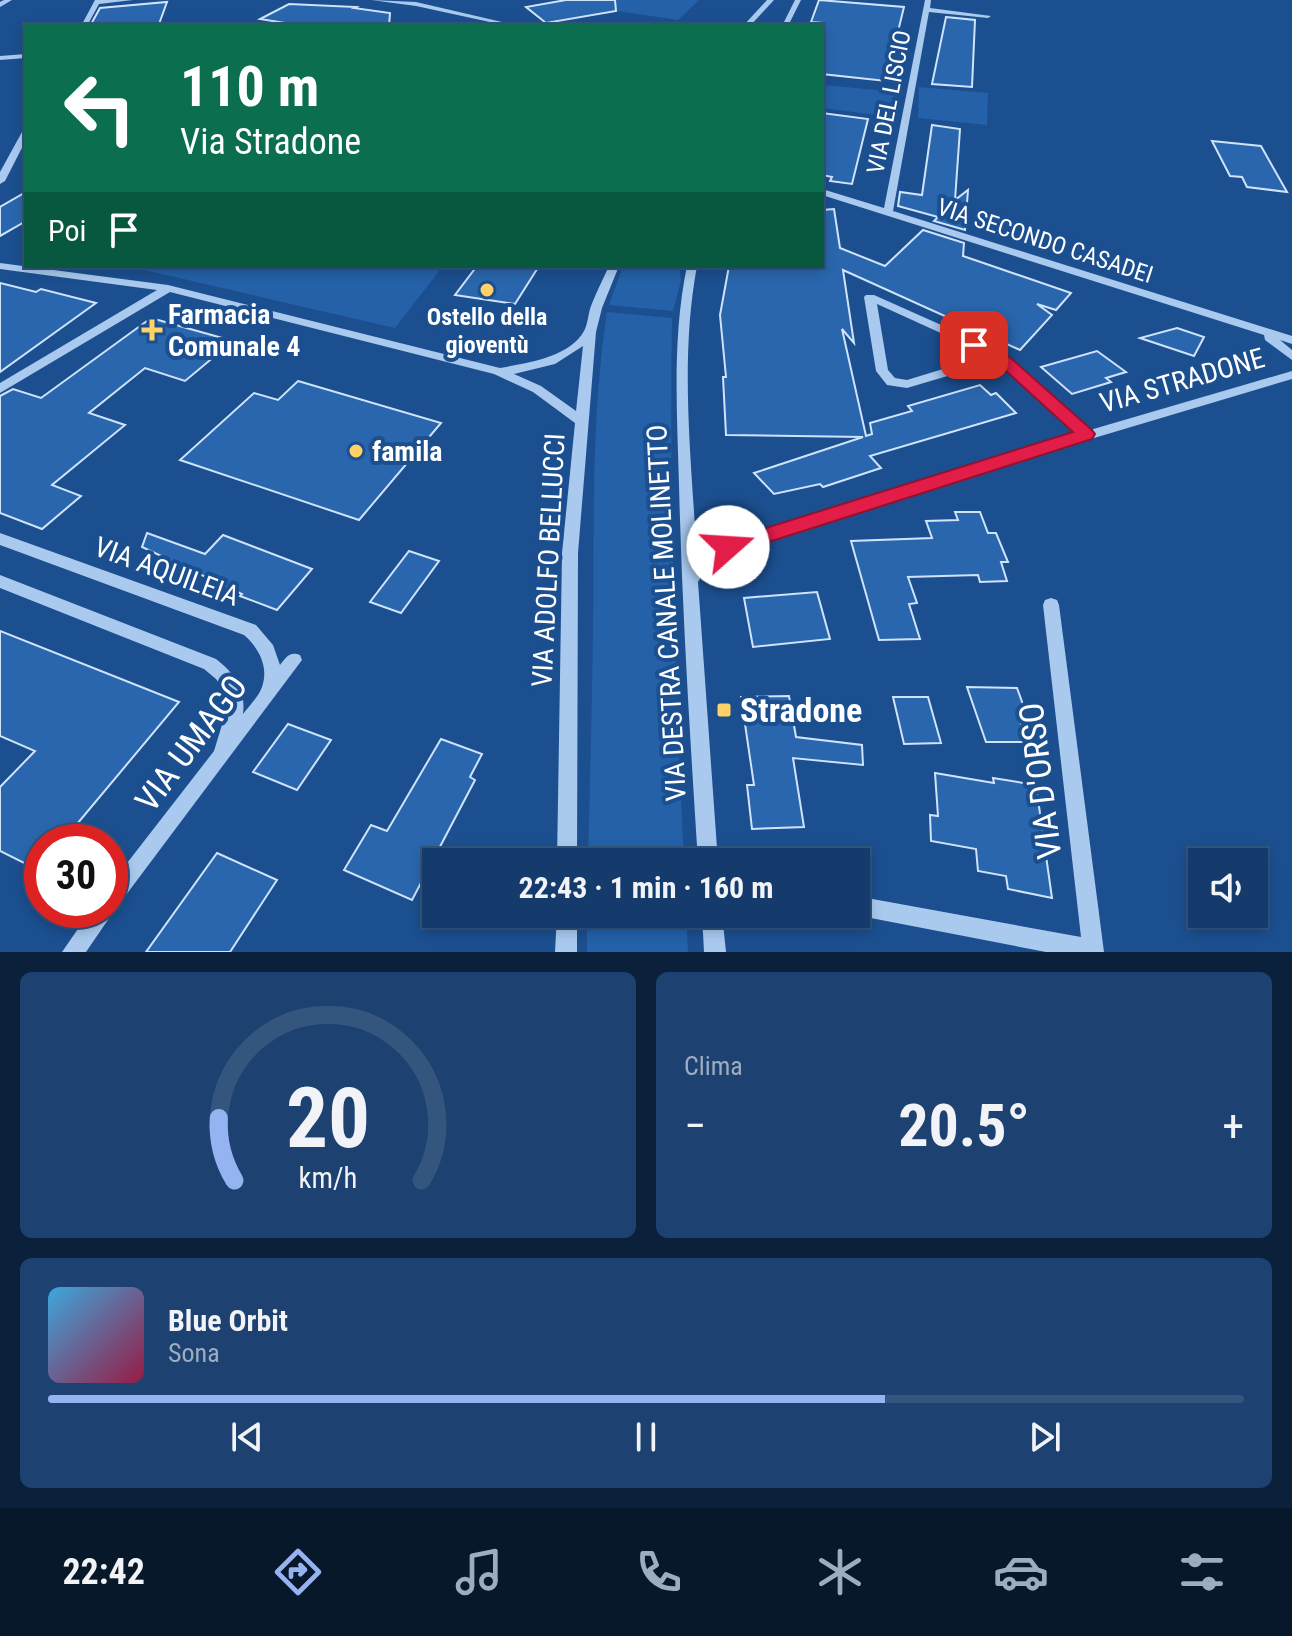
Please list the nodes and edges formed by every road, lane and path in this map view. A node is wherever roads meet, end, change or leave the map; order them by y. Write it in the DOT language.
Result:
graph roads {
  1 [pos="130,0"];
  2 [pos="374,0"];
  3 [pos="771,0"];
  4 [pos="798,0"];
  5 [pos="98,1"];
  6 [pos="928,5"];
  7 [pos="988,16"];
  8 [pos="85,24"];
  9 [pos="495,24"];
  10 [pos="748,24"];
  11 [pos="786,24"];
  12 [pos="24,56"];
  13 [pos="0,58"];
  14 [pos="24,136"];
  15 [pos="0,181"];
  16 [pos="824,193"];
  17 [pos="888,212"];
  18 [pos="0,266"];
  19 [pos="24,267"];
  20 [pos="34,268"];
  21 [pos="613,268"];
  22 [pos="691,268"];
  23 [pos="69,270"];
  24 [pos="168,288"];
  25 [pos="1254,330"];
  26 [pos="590,332"];
  27 [pos="1292,340"];
  28 [pos="1000,356"];
  29 [pos="1292,356"];
  30 [pos="498,371"];
  31 [pos="1290,374"];
  32 [pos="0,389"];
  33 [pos="582,422"];
  34 [pos="1086,434"];
  35 [pos="0,539"];
  36 [pos="0,581"];
  37 [pos="689,582"];
  38 [pos="1051,605"];
  39 [pos="294,660"];
  40 [pos="270,691"];
  41 [pos="222,754"];
  42 [pos="567,848"];
  43 [pos="707,848"];
  44 [pos="128,878"];
  45 [pos="870,909"];
  46 [pos="91,928"];
  47 [pos="567,928"];
  48 [pos="713,928"];
  49 [pos="1093,951"];
  50 [pos="73,952"];
  51 [pos="566,952"];
  52 [pos="715,952"];
  1 -- 5 [label="street"];
  2 -- 9 [label="street"];
  3 -- 10 [label="street"];
  4 -- 11 [label="street"];
  5 -- 8 [label="street"];
  6 -- 7 [label="street"];
  6 -- 17 [label="street, VIA DEL LISCIO"];
  12 -- 13 [label="street"];
  14 -- 15 [label="street"];
  16 -- 17 [label="street, VIA SECONDO CASADEI"];
  17 -- 25 [label="street, VIA SECONDO CASADEI"];
  18 -- 19 [label="street"];
  20 -- 23 [label="street"];
  21 -- 26 [label="street, VIA ADOLFO BELLUCCI"];
  22 -- 37 [label="street, VIA DESTRA CANALE MOLINETTO"];
  23 -- 24 [label="street"];
  24 -- 30 [label="street"];
  24 -- 32 [label="street"];
  25 -- 27 [label="street"];
  25 -- 29 [label="street"];
  26 -- 30 [label="street"];
  26 -- 33 [label="street, VIA ADOLFO BELLUCCI"];
  28 -- 28 [label="street, VIA STRADONE"];
  28 -- 34 [label="street, VIA STRADONE"];
  30 -- 33 [label="street"];
  31 -- 34 [label="street, VIA STRADONE"];
  33 -- 42 [label="street, VIA ADOLFO BELLUCCI"];
  34 -- 37 [label="street, VIA STRADONE"];
  35 -- 40 [label="street, VIA AQUILEIA"];
  36 -- 41 [label="street"];
  37 -- 43 [label="street, VIA DESTRA CANALE MOLINETTO"];
  38 -- 49 [label="street, VIA D'ORSO"];
  39 -- 40 [label="street, VIA UMAGO"];
  40 -- 41 [label="street, VIA UMAGO"];
  41 -- 44 [label="street, VIA UMAGO"];
  45 -- 49 [label="street, VIA D'ORSO"];
  46 -- 50 [label="street"];
  47 -- 51 [label="street"];
  48 -- 52 [label="street"];
}
